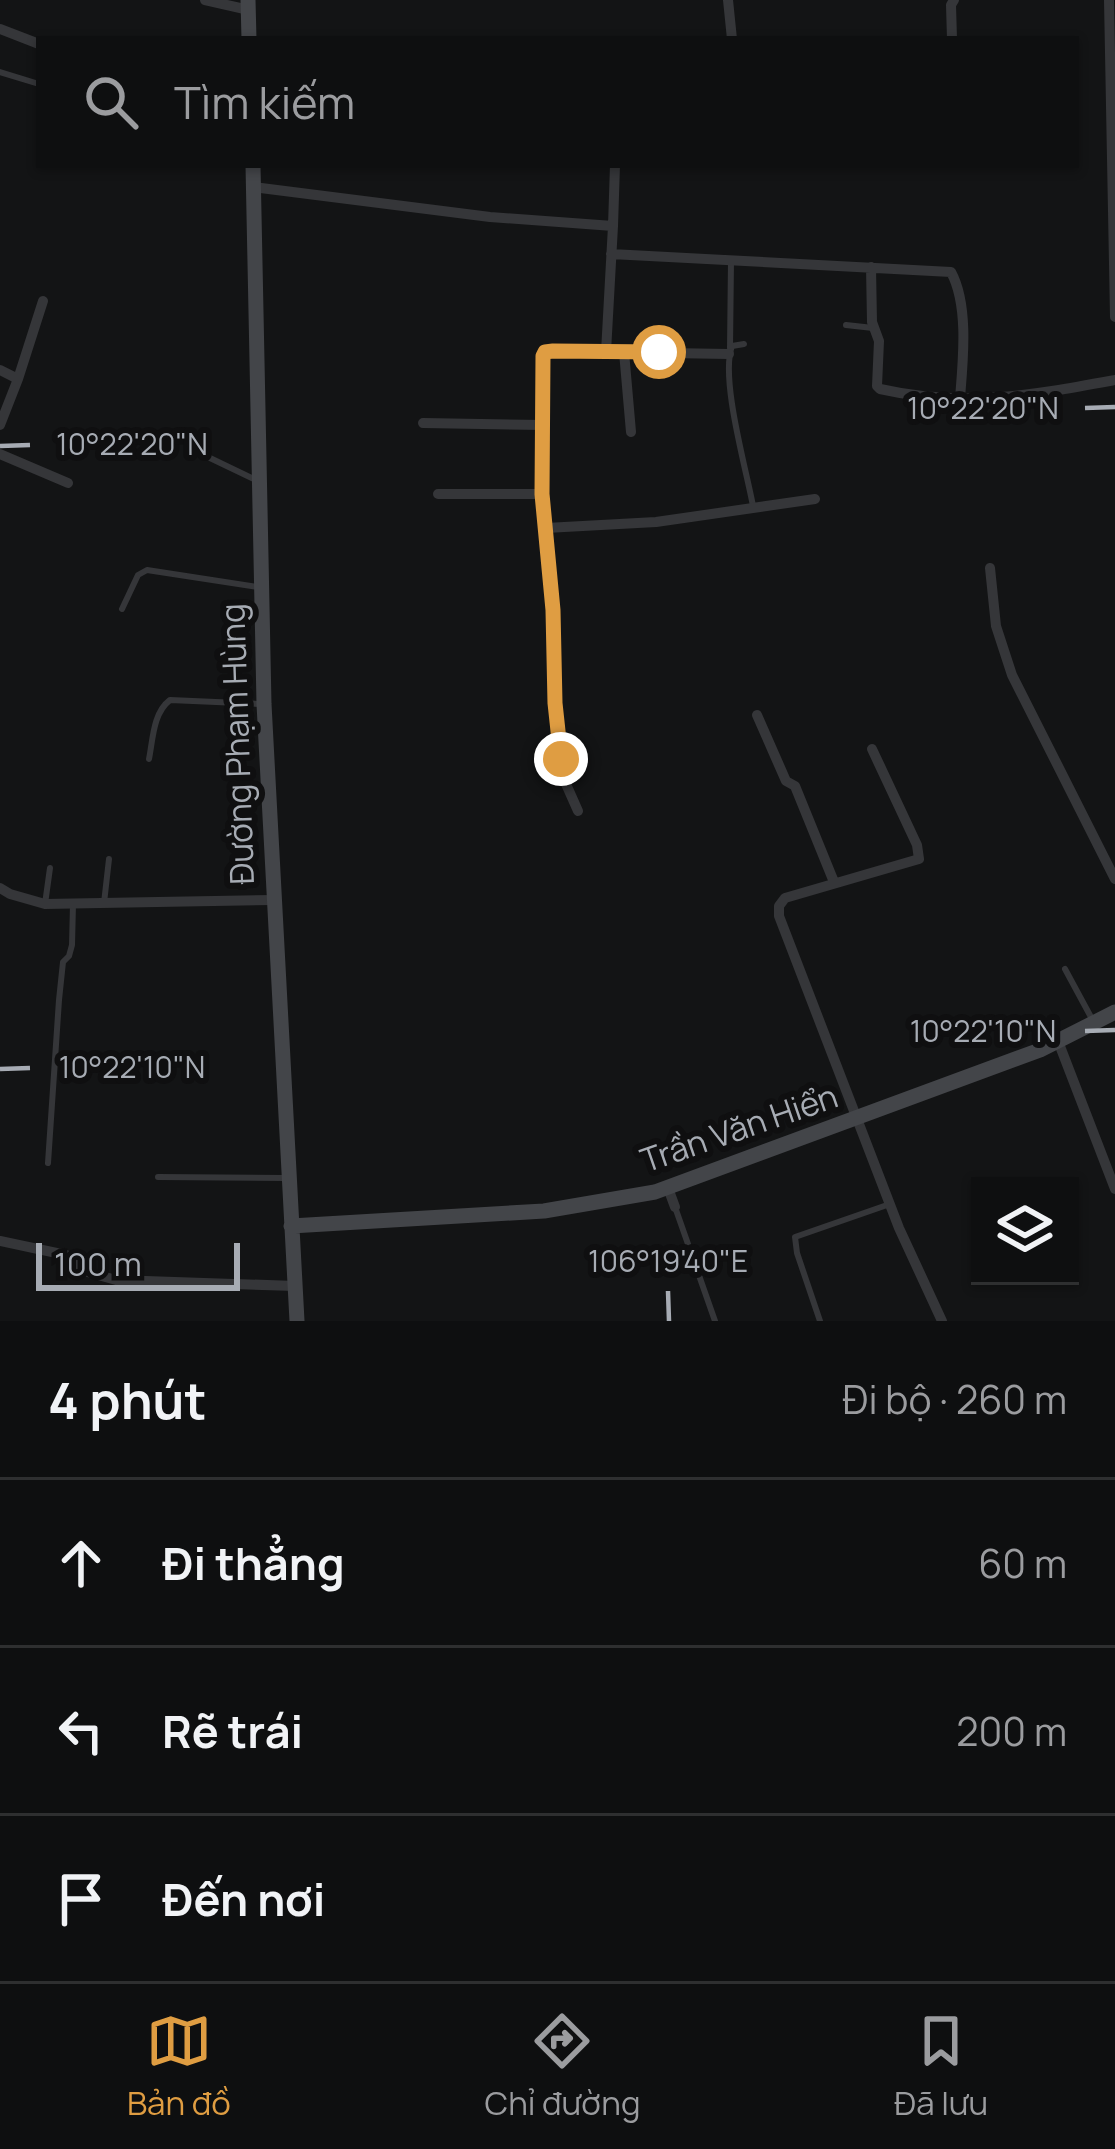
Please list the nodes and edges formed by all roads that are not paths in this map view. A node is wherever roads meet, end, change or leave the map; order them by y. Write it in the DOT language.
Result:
graph roads {
  1 [pos="205,0"];
  2 [pos="728,0"];
  3 [pos="954,0"];
  4 [pos="1109,0"];
  5 [pos="249,5"];
  6 [pos="0,29"];
  7 [pos="249,36"];
  8 [pos="732,36"];
  9 [pos="952,36"];
  10 [pos="36,43"];
  11 [pos="0,71"];
  12 [pos="36,83"];
  13 [pos="1114,111"];
  14 [pos="253,168"];
  15 [pos="615,168"];
  16 [pos="253,188"];
  17 [pos="613,226"];
  18 [pos="611,254"];
  19 [pos="1114,257"];
  20 [pos="731,261"];
  21 [pos="871,267"];
  22 [pos="43,301"];
  23 [pos="1115,317"];
  24 [pos="846,325"];
  25 [pos="873,328"];
  26 [pos="744,344"];
  27 [pos="729,351"];
  28 [pos="606,352"];
  29 [pos="625,352"];
  30 [pos="0,370"];
  31 [pos="18,379"];
  32 [pos="1115,380"];
  33 [pos="960,398"];
  34 [pos="423,423"];
  35 [pos="0,425"];
  36 [pos="543,425"];
  37 [pos="631,432"];
  38 [pos="0,454"];
  39 [pos="210,458"];
  40 [pos="259,482"];
  41 [pos="68,483"];
  42 [pos="438,494"];
  43 [pos="542,494"];
  44 [pos="815,499"];
  45 [pos="753,509"];
  46 [pos="546,528"];
  47 [pos="990,568"];
  48 [pos="262,587"];
  49 [pos="122,609"];
  50 [pos="264,704"];
  51 [pos="757,716"];
  52 [pos="872,749"];
  53 [pos="149,759"];
  54 [pos="578,812"];
  55 [pos="109,860"];
  56 [pos="50,868"];
  57 [pos="1115,879"];
  58 [pos="834,882"];
  59 [pos="0,888"];
  60 [pos="273,900"];
  61 [pos="104,903"];
  62 [pos="45,904"];
  63 [pos="73,904"];
  64 [pos="1065,969"];
  65 [pos="1115,1012"];
  66 [pos="1094,1023"];
  67 [pos="1058,1041"];
  68 [pos="861,1125"];
  69 [pos="48,1163"];
  70 [pos="158,1177"];
  71 [pos="289,1178"];
  72 [pos="1115,1189"];
  73 [pos="671,1198"];
  74 [pos="890,1203"];
  75 [pos="291,1226"];
  76 [pos="0,1241"];
  77 [pos="295,1286"];
  78 [pos="296,1321"];
  79 [pos="715,1321"];
  80 [pos="820,1321"];
  81 [pos="942,1321"];
  1 -- 5 [label="street"];
  2 -- 8 [label="street"];
  3 -- 9 [label="street"];
  4 -- 13 [label="street"];
  5 -- 7 [label="main road"];
  6 -- 10 [label="street"];
  11 -- 12 [label="lane"];
  13 -- 19 [label="street"];
  14 -- 16 [label="main road, Đường Phạm Hùng"];
  15 -- 17 [label="street"];
  16 -- 17 [label="street"];
  16 -- 40 [label="main road, Đường Phạm Hùng"];
  17 -- 18 [label="street"];
  18 -- 20 [label="street"];
  18 -- 28 [label="street"];
  19 -- 23 [label="street"];
  20 -- 21 [label="street"];
  20 -- 27 [label="lane"];
  21 -- 25 [label="street"];
  21 -- 33 [label="street"];
  22 -- 31 [label="street"];
  24 -- 25 [label="lane"];
  25 -- 33 [label="street"];
  26 -- 27 [label="lane"];
  27 -- 29 [label="street"];
  27 -- 45 [label="lane"];
  28 -- 29 [label="street"];
  28 -- 36 [label="street"];
  29 -- 37 [label="street"];
  30 -- 31 [label="street"];
  31 -- 35 [label="street"];
  32 -- 33 [label="street"];
  34 -- 36 [label="street"];
  36 -- 43 [label="street"];
  38 -- 41 [label="street"];
  39 -- 40 [label="lane"];
  40 -- 48 [label="main road, Đường Phạm Hùng"];
  42 -- 43 [label="street"];
  43 -- 46 [label="street"];
  44 -- 45 [label="street"];
  45 -- 46 [label="street"];
  46 -- 54 [label="street"];
  47 -- 57 [label="street"];
  48 -- 49 [label="lane"];
  48 -- 50 [label="main road, Đường Phạm Hùng"];
  50 -- 53 [label="lane"];
  50 -- 60 [label="main road, Đường Phạm Hùng"];
  51 -- 58 [label="street"];
  52 -- 58 [label="street"];
  55 -- 61 [label="lane"];
  56 -- 62 [label="lane"];
  58 -- 68 [label="street"];
  59 -- 62 [label="street"];
  60 -- 61 [label="street"];
  60 -- 71 [label="main road, Đường Phạm Hùng"];
  61 -- 63 [label="street"];
  62 -- 63 [label="street"];
  63 -- 69 [label="lane"];
  64 -- 66 [label="lane"];
  65 -- 66 [label="main road, Trần Văn Hiển"];
  66 -- 67 [label="main road, Trần Văn Hiển"];
  67 -- 68 [label="main road, Trần Văn Hiển"];
  67 -- 72 [label="street"];
  68 -- 73 [label="main road, Trần Văn Hiển"];
  68 -- 74 [label="street"];
  70 -- 71 [label="lane"];
  71 -- 75 [label="main road, Đường Phạm Hùng"];
  73 -- 75 [label="main road, Trần Văn Hiển"];
  73 -- 79 [label="lane"];
  74 -- 80 [label="lane"];
  74 -- 81 [label="street"];
  75 -- 77 [label="main road, Đường Phạm Hùng"];
  76 -- 77 [label="street"];
  77 -- 78 [label="main road, Đường Phạm Hùng"];
}
